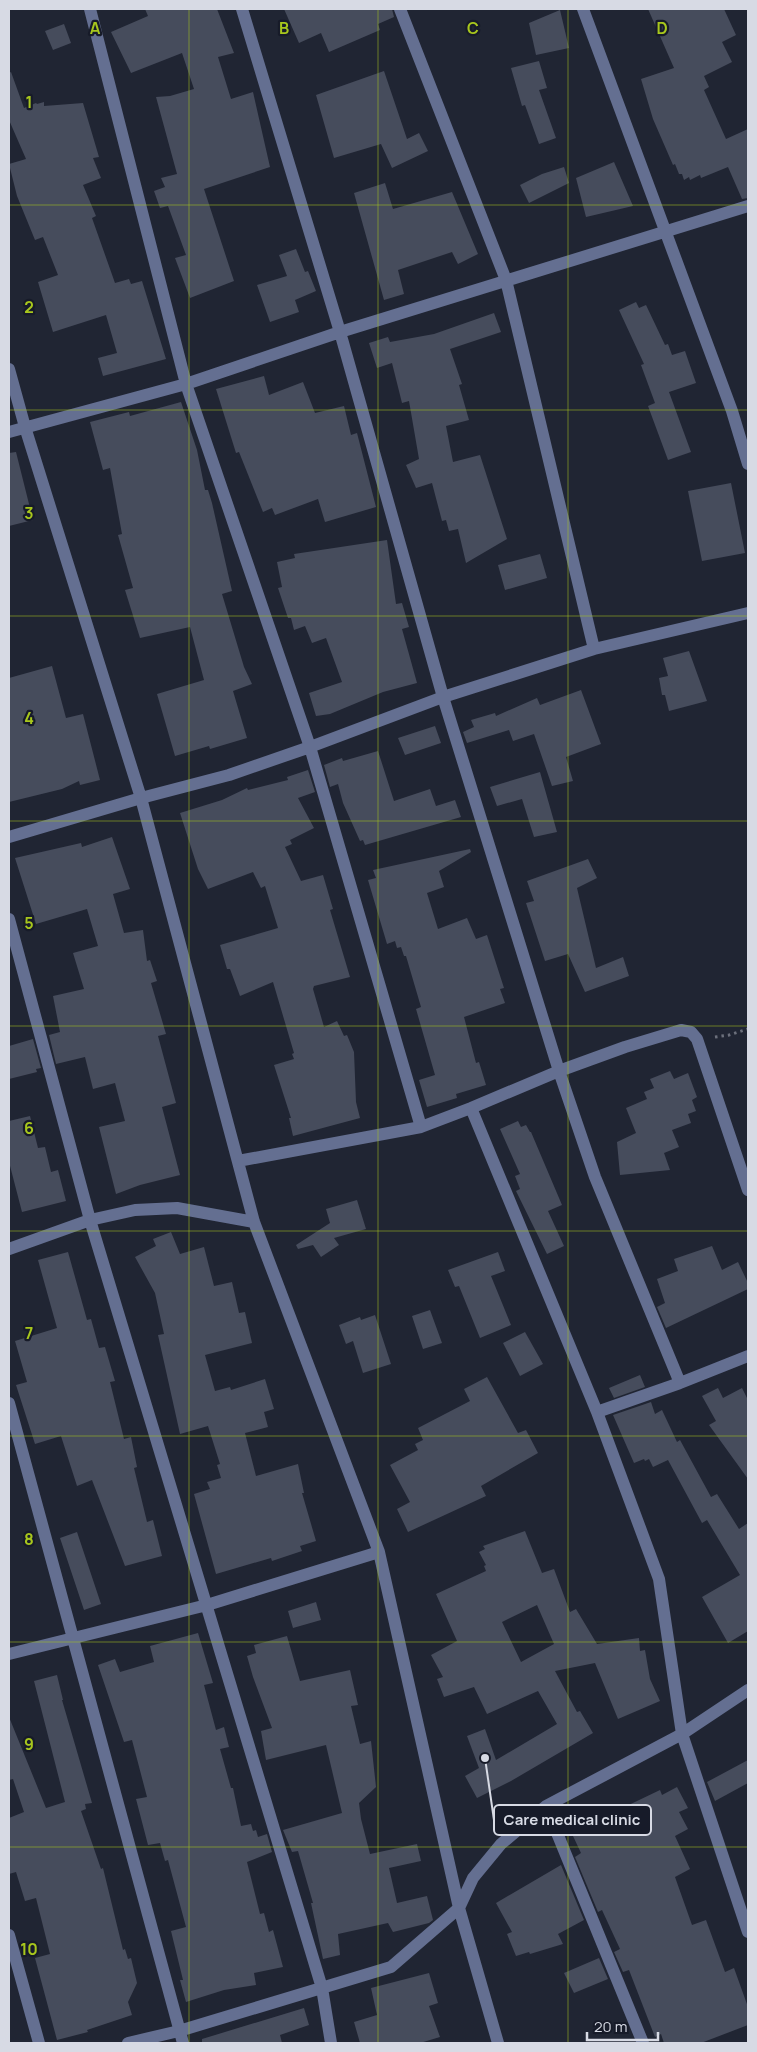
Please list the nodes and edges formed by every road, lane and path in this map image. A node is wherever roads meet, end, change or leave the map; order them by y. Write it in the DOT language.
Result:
graph roads {
  1 [pos="90,9"];
  2 [pos="242,9"];
  3 [pos="400,9"];
  4 [pos="583,9"];
  5 [pos="748,206"];
  6 [pos="665,232"];
  7 [pos="506,280"];
  8 [pos="340,332"];
  9 [pos="9,369"];
  10 [pos="186,384"];
  11 [pos="25,428"];
  12 [pos="9,432"];
  13 [pos="748,464"];
  14 [pos="748,613"];
  15 [pos="594,649"];
  16 [pos="443,698"];
  17 [pos="310,747"];
  18 [pos="140,798"];
  19 [pos="9,838"];
  20 [pos="9,919"];
  21 [pos="748,1029"];
  22 [pos="697,1039"];
  23 [pos="559,1071"];
  24 [pos="471,1108"];
  25 [pos="421,1127"];
  26 [pos="238,1162"];
  27 [pos="748,1190"];
  28 [pos="90,1220"];
  29 [pos="254,1222"];
  30 [pos="9,1249"];
  31 [pos="748,1356"];
  32 [pos="680,1384"];
  33 [pos="9,1402"];
  34 [pos="598,1412"];
  35 [pos="379,1552"];
  36 [pos="207,1605"];
  37 [pos="72,1638"];
  38 [pos="9,1654"];
  39 [pos="748,1690"];
  40 [pos="682,1734"];
  41 [pos="546,1806"];
  42 [pos="459,1908"];
  43 [pos="748,1932"];
  44 [pos="9,1935"];
  45 [pos="322,1988"];
  46 [pos="181,2037"];
  47 [pos="39,2043"];
  48 [pos="128,2043"];
  49 [pos="331,2043"];
  50 [pos="498,2043"];
  51 [pos="643,2043"];
  1 -- 10 [label="street"];
  2 -- 8 [label="street"];
  3 -- 7 [label="street"];
  4 -- 6 [label="street"];
  5 -- 6 [label="street"];
  6 -- 7 [label="street"];
  6 -- 13 [label="street"];
  7 -- 8 [label="street"];
  7 -- 15 [label="street"];
  8 -- 10 [label="street"];
  8 -- 16 [label="street"];
  9 -- 11 [label="street"];
  10 -- 11 [label="street"];
  10 -- 17 [label="street"];
  11 -- 12 [label="street"];
  11 -- 18 [label="street"];
  14 -- 15 [label="street"];
  15 -- 16 [label="street"];
  16 -- 17 [label="street"];
  16 -- 23 [label="street"];
  17 -- 18 [label="street"];
  17 -- 25 [label="street"];
  18 -- 19 [label="street"];
  18 -- 26 [label="street"];
  20 -- 28 [label="street"];
  21 -- 22 [label="path"];
  22 -- 23 [label="street"];
  22 -- 27 [label="street"];
  23 -- 24 [label="street"];
  23 -- 32 [label="street"];
  24 -- 25 [label="street"];
  24 -- 34 [label="street"];
  25 -- 26 [label="street"];
  26 -- 29 [label="street"];
  28 -- 29 [label="street"];
  28 -- 30 [label="street"];
  28 -- 36 [label="street"];
  29 -- 35 [label="street"];
  31 -- 32 [label="street"];
  32 -- 34 [label="street"];
  33 -- 37 [label="street"];
  34 -- 40 [label="street"];
  35 -- 36 [label="street"];
  35 -- 42 [label="street"];
  36 -- 37 [label="street"];
  36 -- 45 [label="street"];
  37 -- 38 [label="street"];
  37 -- 46 [label="street"];
  39 -- 40 [label="street"];
  40 -- 41 [label="street"];
  40 -- 43 [label="street"];
  41 -- 42 [label="street"];
  41 -- 51 [label="street"];
  42 -- 45 [label="street"];
  42 -- 50 [label="street"];
  44 -- 47 [label="street"];
  45 -- 46 [label="street"];
  45 -- 49 [label="street"];
  46 -- 48 [label="street"];
}
